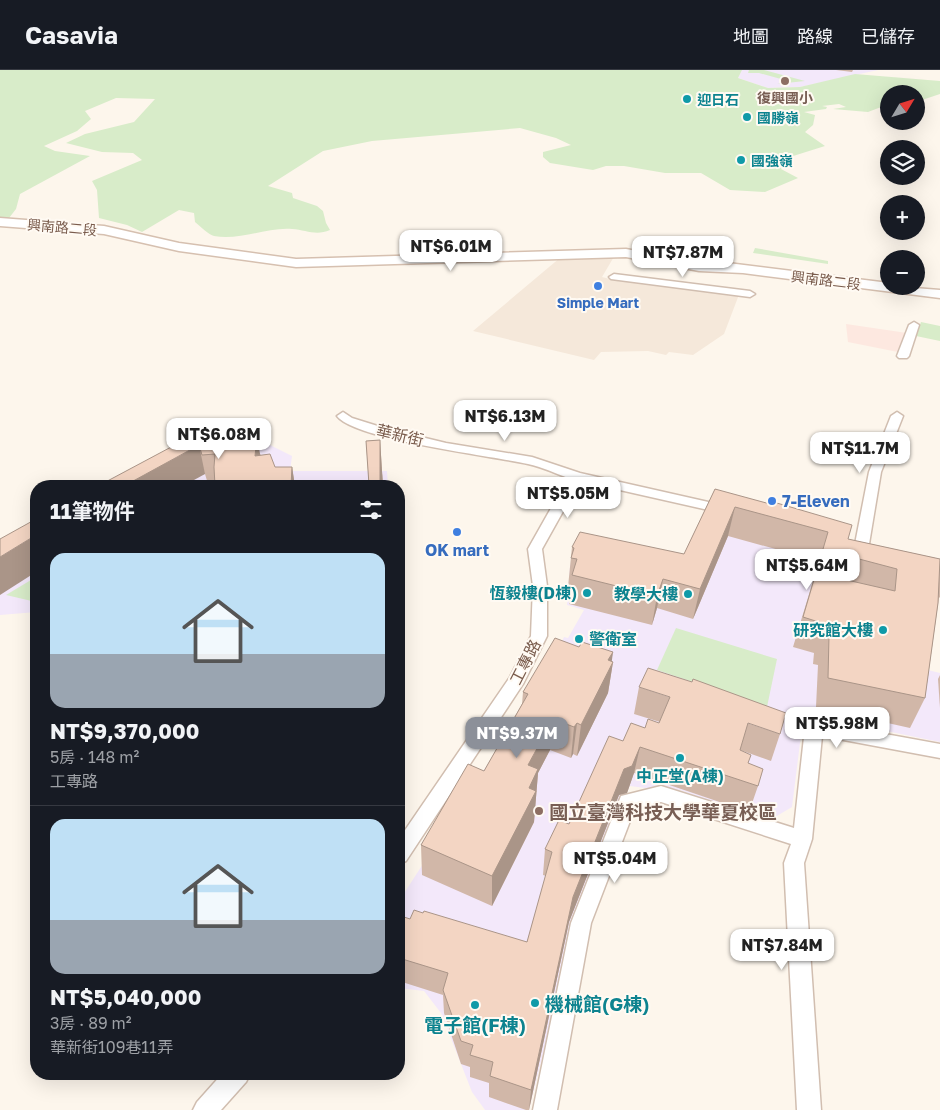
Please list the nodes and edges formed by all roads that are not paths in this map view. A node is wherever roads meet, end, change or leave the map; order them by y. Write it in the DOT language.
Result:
graph roads {
  1 [pos="0,222"];
  2 [pos="614,277"];
  3 [pos="750,294"];
  4 [pos="940,294"];
  5 [pos="914,325"];
  6 [pos="903,356"];
  7 [pos="342,416"];
  8 [pos="897,416"];
  9 [pos="576,476"];
  10 [pos="740,514"];
  11 [pos="879,548"];
  12 [pos="940,751"];
  13 [pos="802,839"];
  14 [pos="405,846"];
  15 [pos="232,1080"];
  16 [pos="205,1110"];
  17 [pos="545,1110"];
  18 [pos="809,1110"];
  1 -- 4 [label="street, 興南路二段"];
  2 -- 3 [label="street"];
  5 -- 6 [label="street"];
  7 -- 9 [label="street, 華新街"];
  8 -- 11 [label="street"];
  9 -- 10 [label="street, 華新街"];
  9 -- 14 [label="street, 工專路"];
  12 -- 13 [label="street"];
  13 -- 17 [label="street"];
  13 -- 18 [label="street"];
  15 -- 16 [label="street"];
}
